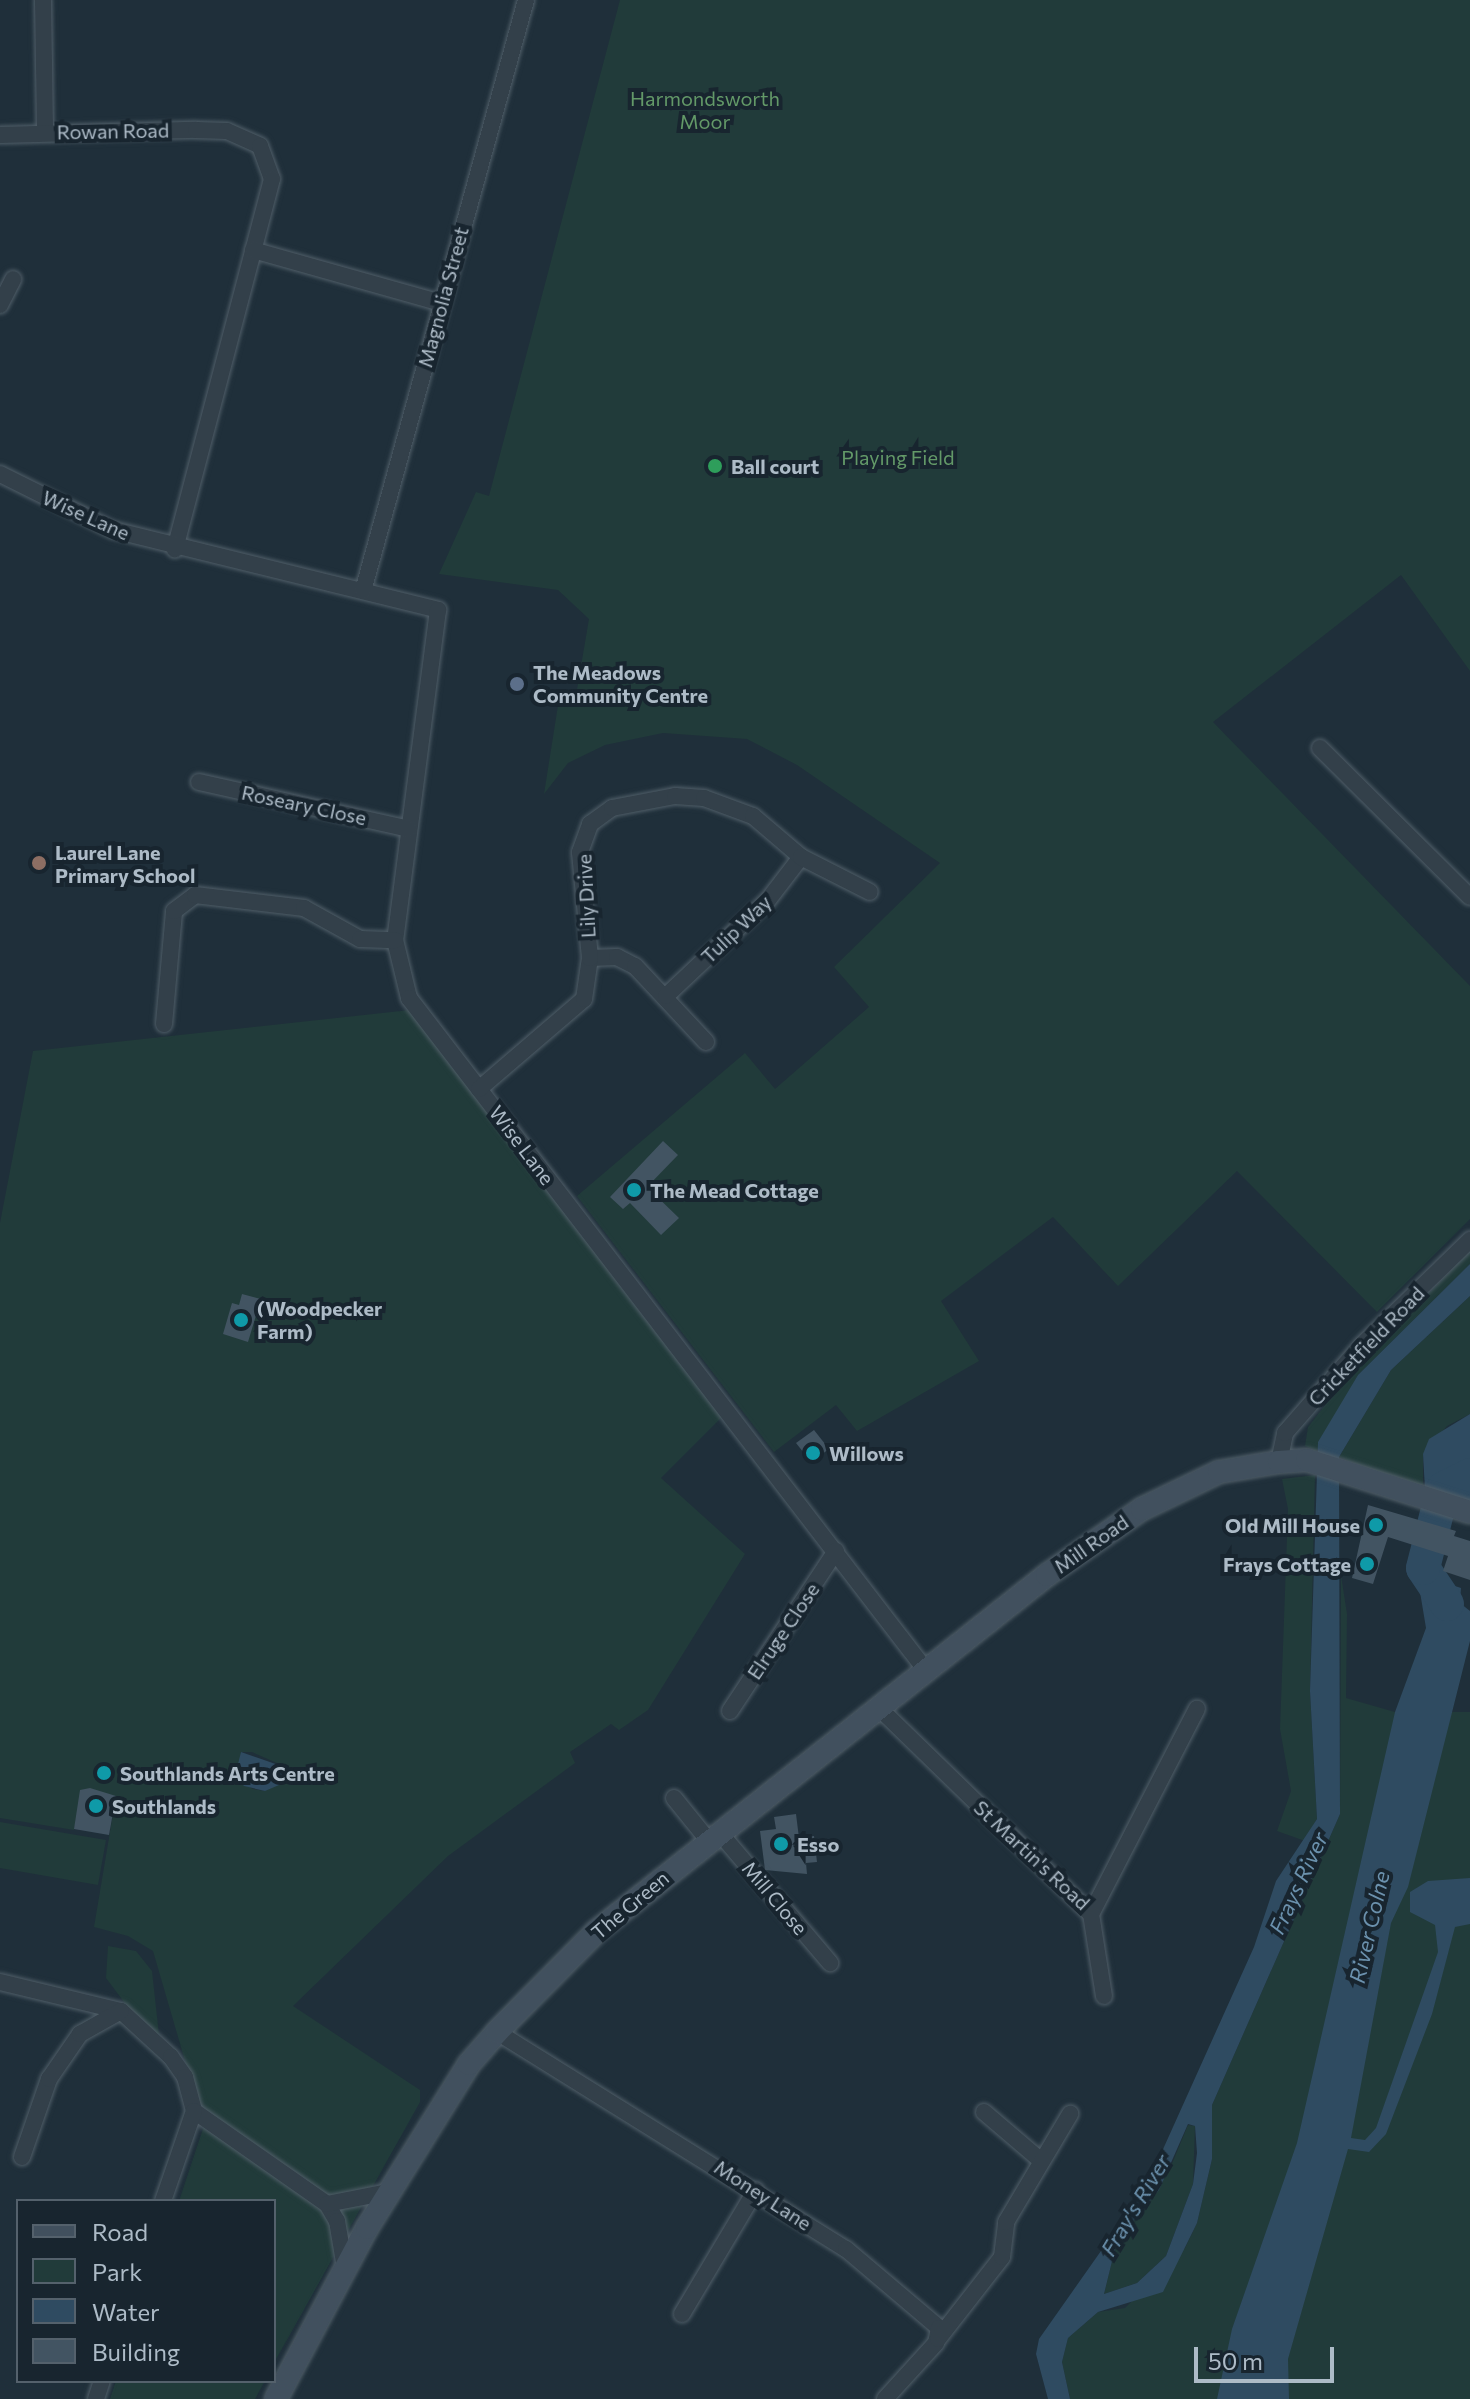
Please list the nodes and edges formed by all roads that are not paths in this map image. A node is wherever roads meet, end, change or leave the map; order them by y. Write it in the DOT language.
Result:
graph roads {
  1 [pos="43,0"];
  2 [pos="522,1"];
  3 [pos="45,132"];
  4 [pos="0,135"];
  5 [pos="253,250"];
  6 [pos="13,279"];
  7 [pos="441,303"];
  8 [pos="0,305"];
  9 [pos="0,474"];
  10 [pos="175,549"];
  11 [pos="363,591"];
  12 [pos="1320,748"];
  13 [pos="199,782"];
  14 [pos="409,829"];
  15 [pos="801,857"];
  16 [pos="870,892"];
  17 [pos="1470,897"];
  18 [pos="395,940"];
  19 [pos="590,958"];
  20 [pos="666,996"];
  21 [pos="164,1024"];
  22 [pos="706,1042"];
  23 [pos="479,1089"];
  24 [pos="1470,1240"];
  25 [pos="1279,1462"];
  26 [pos="1470,1512"];
  27 [pos="836,1551"];
  28 [pos="924,1668"];
  29 [pos="877,1706"];
  30 [pos="1197,1709"];
  31 [pos="730,1711"];
  32 [pos="674,1798"];
  33 [pos="714,1836"];
  34 [pos="1091,1914"];
  35 [pos="830,1963"];
  36 [pos="0,1982"];
  37 [pos="1104,1996"];
  38 [pos="121,2011"];
  39 [pos="497,2032"];
  40 [pos="194,2111"];
  41 [pos="984,2112"];
  42 [pos="1070,2114"];
  43 [pos="22,2157"];
  44 [pos="1039,2159"];
  45 [pos="756,2190"];
  46 [pos="388,2192"];
  47 [pos="164,2199"];
  48 [pos="327,2204"];
  49 [pos="345,2268"];
  50 [pos="682,2314"];
  51 [pos="938,2339"];
  52 [pos="276,2399"];
  53 [pos="885,2399"];
  1 -- 3 [label="street"];
  2 -- 7 [label="street, Magnolia Street"];
  3 -- 4 [label="street, Rowan Road"];
  3 -- 5 [label="street, Rowan Road"];
  5 -- 7 [label="street"];
  5 -- 10 [label="street"];
  6 -- 8 [label="street"];
  7 -- 11 [label="street, Magnolia Street"];
  9 -- 10 [label="street, Wise Lane"];
  10 -- 11 [label="street, Wise Lane"];
  11 -- 14 [label="street, Wise Lane"];
  12 -- 17 [label="street"];
  13 -- 14 [label="street, Roseary Close"];
  14 -- 18 [label="street, Wise Lane"];
  15 -- 16 [label="street, Lily Drive"];
  15 -- 19 [label="street, Lily Drive"];
  15 -- 20 [label="street, Tulip Way"];
  18 -- 21 [label="street"];
  18 -- 23 [label="street, Wise Lane"];
  19 -- 20 [label="street"];
  19 -- 23 [label="street, Lily Drive"];
  20 -- 22 [label="street"];
  23 -- 27 [label="street, Wise Lane"];
  24 -- 25 [label="street, Cricketfield Road"];
  25 -- 26 [label="street, Mill Road"];
  25 -- 28 [label="street, Mill Road"];
  27 -- 28 [label="street, Wise Lane"];
  27 -- 31 [label="street, Elruge Close"];
  28 -- 29 [label="street, The Green"];
  29 -- 33 [label="street, The Green"];
  29 -- 34 [label="street, St Martin's Road"];
  30 -- 34 [label="street, St Martin's Road"];
  32 -- 33 [label="street, Mill Close"];
  33 -- 35 [label="street, Mill Close"];
  33 -- 39 [label="street, The Green"];
  34 -- 37 [label="street"];
  36 -- 38 [label="street"];
  38 -- 40 [label="street"];
  38 -- 43 [label="street"];
  39 -- 45 [label="street, Money Lane"];
  39 -- 46 [label="street, The Green"];
  40 -- 47 [label="street"];
  40 -- 48 [label="street"];
  41 -- 44 [label="street"];
  42 -- 44 [label="street"];
  44 -- 51 [label="street"];
  45 -- 50 [label="street"];
  45 -- 51 [label="street, Money Lane"];
  46 -- 48 [label="street"];
  46 -- 49 [label="street, The Green"];
  48 -- 49 [label="street"];
  49 -- 52 [label="street, The Green"];
  51 -- 53 [label="street"];
}
